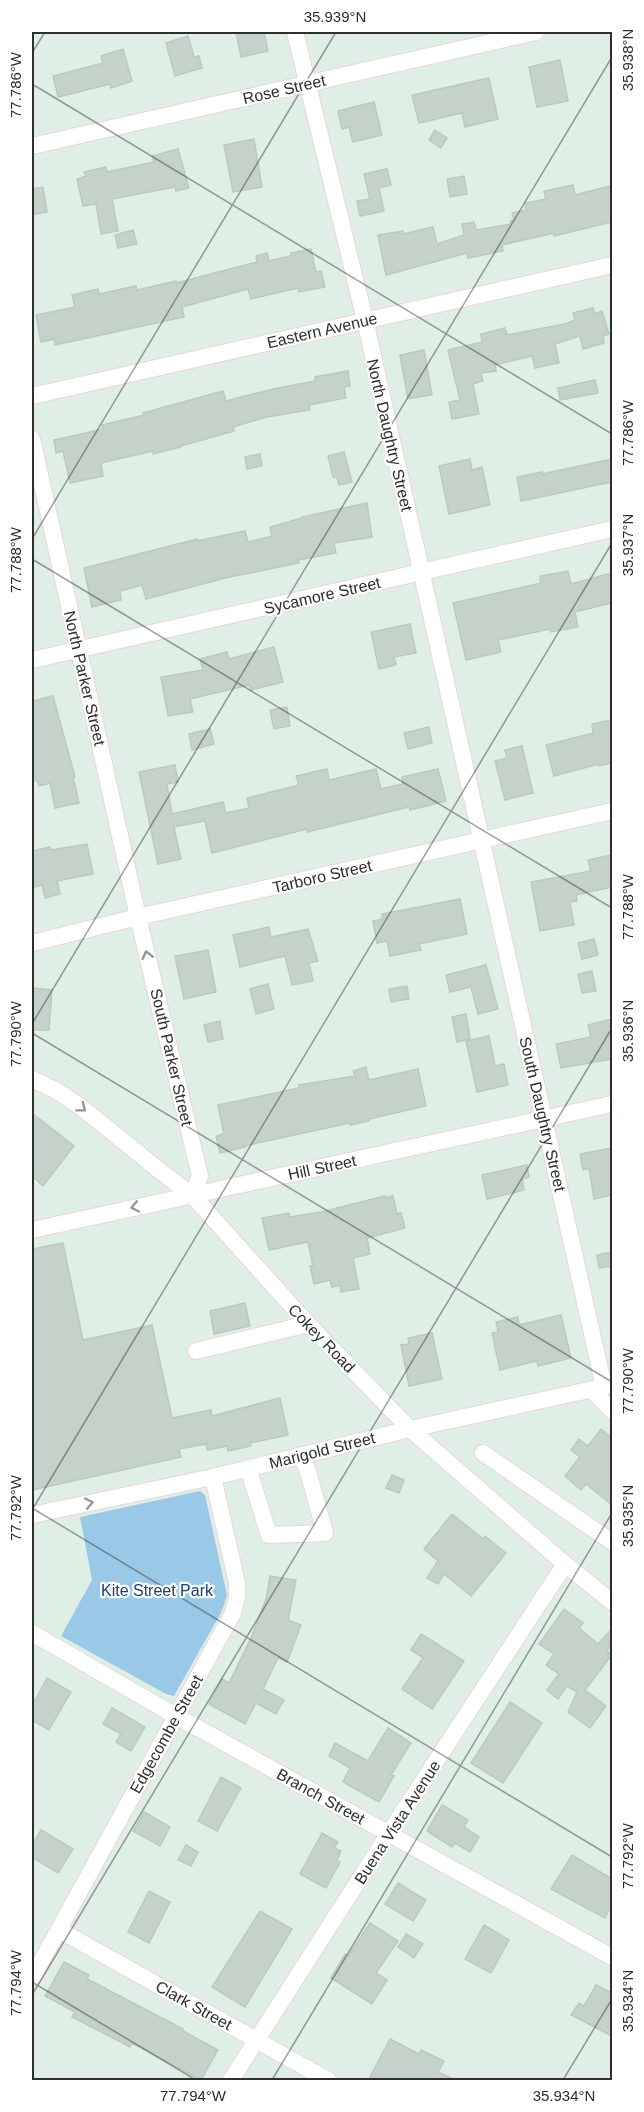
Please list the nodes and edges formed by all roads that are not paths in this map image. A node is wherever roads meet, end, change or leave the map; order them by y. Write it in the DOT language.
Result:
graph roads {
  1 [pos="295,32"];
  2 [pos="536,32"];
  3 [pos="307,84"];
  4 [pos="32,146"];
  5 [pos="612,265"];
  6 [pos="365,320"];
  7 [pos="32,396"];
  8 [pos="32,439"];
  9 [pos="612,530"];
  10 [pos="421,573"];
  11 [pos="79,649"];
  12 [pos="32,660"];
  13 [pos="612,811"];
  14 [pos="482,840"];
  15 [pos="138,917"];
  16 [pos="32,943"];
  17 [pos="32,1078"];
  18 [pos="612,1104"];
  19 [pos="544,1119"];
  20 [pos="192,1195"];
  21 [pos="32,1230"];
  22 [pos="308,1324"];
  23 [pos="196,1351"];
  24 [pos="603,1387"];
  25 [pos="612,1411"];
  26 [pos="410,1429"];
  27 [pos="483,1453"];
  28 [pos="302,1455"];
  29 [pos="248,1468"];
  30 [pos="213,1477"];
  31 [pos="32,1515"];
  32 [pos="612,1542"];
  33 [pos="565,1564"];
  34 [pos="612,1602"];
  35 [pos="32,1633"];
  36 [pos="176,1716"];
  37 [pos="389,1833"];
  38 [pos="59,1930"];
  39 [pos="612,1957"];
  40 [pos="32,1978"];
  41 [pos="256,2040"];
  42 [pos="231,2080"];
  43 [pos="328,2080"];
  1 -- 3 [label="street, North Daughtry Street"];
  2 -- 3 [label="street, Rose Street"];
  3 -- 4 [label="street, Rose Street"];
  3 -- 6 [label="street, North Daughtry Street"];
  5 -- 6 [label="street, Eastern Avenue"];
  6 -- 7 [label="street, Eastern Avenue"];
  6 -- 10 [label="street, North Daughtry Street"];
  8 -- 11 [label="street, North Parker Street"];
  9 -- 10 [label="street, Sycamore Street"];
  10 -- 11 [label="street, Sycamore Street"];
  10 -- 14 [label="street, North Daughtry Street"];
  11 -- 12 [label="street, Sycamore Street"];
  11 -- 15 [label="street, North Parker Street"];
  13 -- 14 [label="street, Tarboro Street"];
  14 -- 15 [label="street, Tarboro Street"];
  14 -- 19 [label="street, South Daughtry Street"];
  15 -- 16 [label="street, Tarboro Street"];
  20 -- 15 [label="street, South Parker Street, one-way"];
  17 -- 20 [label="street, Cokey Road, one-way"];
  18 -- 19 [label="street, Hill Street"];
  19 -- 20 [label="street, Hill Street"];
  19 -- 24 [label="street, South Daughtry Street"];
  20 -- 21 [label="street, Hill Street, one-way"];
  20 -- 22 [label="street, Cokey Road"];
  22 -- 23 [label="street"];
  22 -- 26 [label="street, Cokey Road"];
  24 -- 25 [label="street"];
  24 -- 26 [label="street, Marigold Street"];
  26 -- 28 [label="street, Marigold Street"];
  26 -- 33 [label="street, Cokey Road"];
  27 -- 32 [label="street"];
  28 -- 29 [label="street, Marigold Street"];
  28 -- 29 [label="street"];
  29 -- 30 [label="street, Marigold Street"];
  31 -- 30 [label="street, Marigold Street, one-way"];
  30 -- 36 [label="street, Edgecombe Street"];
  33 -- 34 [label="street, Cokey Road"];
  33 -- 37 [label="street, Buena Vista Avenue"];
  35 -- 36 [label="street, Branch Street"];
  36 -- 37 [label="street, Branch Street"];
  36 -- 38 [label="street, Edgecombe Street"];
  37 -- 39 [label="street, Branch Street"];
  37 -- 41 [label="street, Buena Vista Avenue"];
  38 -- 40 [label="street, Edgecombe Street"];
  38 -- 41 [label="street, Clark Street"];
  41 -- 42 [label="street, Buena Vista Avenue"];
  41 -- 43 [label="street, Clark Street"];
}
